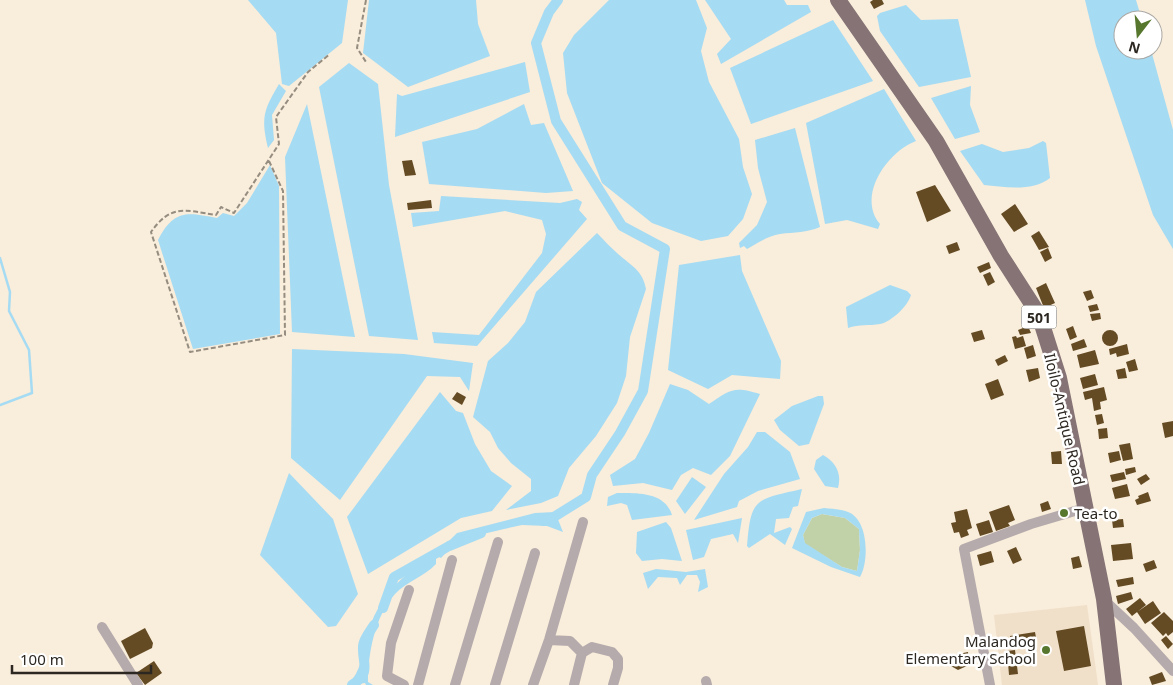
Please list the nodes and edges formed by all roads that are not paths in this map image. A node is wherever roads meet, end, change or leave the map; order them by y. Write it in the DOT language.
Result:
graph roads {
  1 [pos="838,0"];
  2 [pos="1085,508"];
  3 [pos="583,522"];
  4 [pos="498,542"];
  5 [pos="535,553"];
  6 [pos="452,560"];
  7 [pos="408,590"];
  8 [pos="1104,599"];
  9 [pos="102,627"];
  10 [pos="548,640"];
  11 [pos="582,653"];
  12 [pos="1173,671"];
  13 [pos="138,685"];
  14 [pos="404,685"];
  15 [pos="418,685"];
  16 [pos="455,685"];
  17 [pos="495,685"];
  18 [pos="533,685"];
  19 [pos="574,685"];
  20 [pos="613,685"];
  21 [pos="990,685"];
  22 [pos="1114,685"];
  1 -- 2 [label="main road, Iloilo-Antique Road / 501"];
  2 -- 8 [label="main road, Iloilo-Antique Road / 501"];
  2 -- 21 [label="street"];
  3 -- 10 [label="street"];
  4 -- 16 [label="street"];
  5 -- 17 [label="street"];
  6 -- 15 [label="street"];
  7 -- 14 [label="street"];
  8 -- 12 [label="street"];
  8 -- 22 [label="main road, Iloilo-Antique Road / 501"];
  9 -- 13 [label="street"];
  10 -- 11 [label="street"];
  10 -- 18 [label="street"];
  11 -- 19 [label="street"];
  11 -- 20 [label="street"];
}
